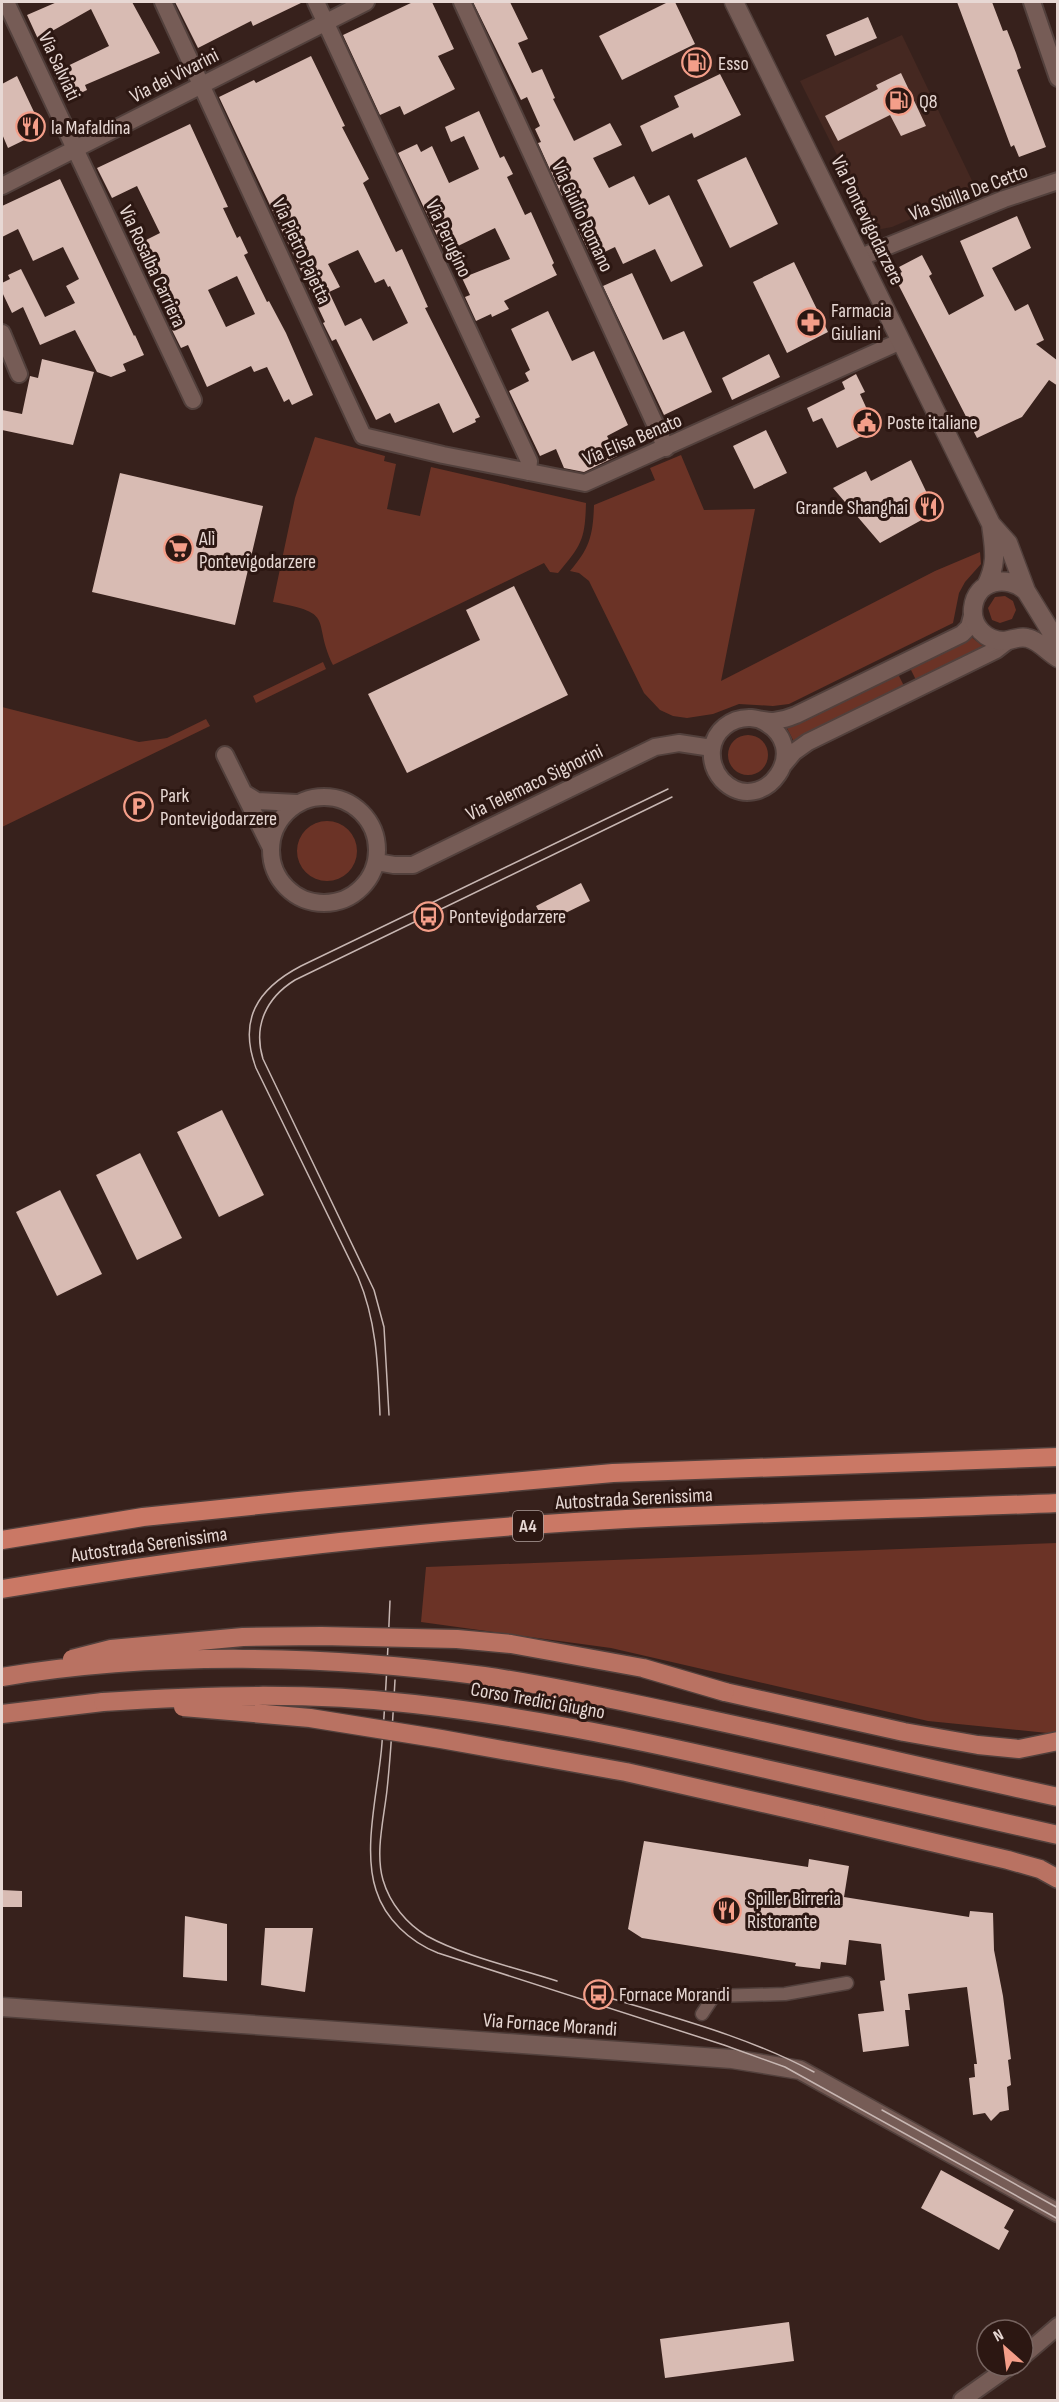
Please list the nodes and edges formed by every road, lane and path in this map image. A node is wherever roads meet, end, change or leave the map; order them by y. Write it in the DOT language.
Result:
graph roads {
  1 [pos="6,2"];
  2 [pos="163,2"];
  3 [pos="316,2"];
  4 [pos="366,2"];
  5 [pos="462,2"];
  6 [pos="734,2"];
  7 [pos="1032,2"];
  8 [pos="326,22"];
  9 [pos="1058,78"];
  10 [pos="202,85"];
  11 [pos="75,149"];
  12 [pos="1058,181"];
  13 [pos="2,186"];
  14 [pos="861,257"];
  15 [pos="2,333"];
  16 [pos="901,341"];
  17 [pos="19,374"];
  18 [pos="193,400"];
  19 [pos="363,436"];
  20 [pos="666,448"];
  21 [pos="528,472"];
  22 [pos="991,524"];
  23 [pos="986,586"];
  24 [pos="1029,597"];
  25 [pos="973,612"];
  26 [pos="1012,639"];
  27 [pos="1058,643"];
  28 [pos="1058,658"];
  29 [pos="758,719"];
  30 [pos="712,748"];
  31 [pos="225,755"];
  32 [pos="784,764"];
  33 [pos="244,793"];
  34 [pos="297,803"];
  35 [pos="271,848"];
  36 [pos="377,862"];
  37 [pos="1058,1457"];
  38 [pos="1058,1503"];
  39 [pos="2,1540"];
  40 [pos="2,1589"];
  41 [pos="9,1676"];
  42 [pos="103,1702"];
  43 [pos="2,1714"];
  44 [pos="1058,1741"];
  45 [pos="1058,1797"];
  46 [pos="1058,1835"];
  47 [pos="1058,1880"];
  48 [pos="847,1983"];
  49 [pos="2,2007"];
  50 [pos="702,2014"];
  51 [pos="1058,2213"];
  52 [pos="1058,2326"];
  53 [pos="1035,2346"];
  54 [pos="993,2378"];
  55 [pos="962,2400"];
  1 -- 11 [label="street, Via Salviati"];
  2 -- 10 [label="street, Via Pietro Pajetta"];
  3 -- 8 [label="street, Via Perugino"];
  4 -- 8 [label="street, Via dei Vivarini"];
  5 -- 20 [label="street, Via Giulio Romano"];
  6 -- 14 [label="street, Via Pontevigodarzere"];
  7 -- 9 [label="street"];
  8 -- 10 [label="street, Via dei Vivarini"];
  8 -- 21 [label="street, Via Perugino"];
  10 -- 11 [label="street, Via dei Vivarini"];
  10 -- 19 [label="street, Via Pietro Pajetta"];
  11 -- 13 [label="street, Via dei Vivarini"];
  11 -- 18 [label="street, Via Rosalba Carriera"];
  12 -- 14 [label="street, Via Sibilla De Cetto"];
  14 -- 16 [label="street, Via Pontevigodarzere"];
  15 -- 17 [label="street"];
  16 -- 20 [label="street, Via Elisa Benato"];
  16 -- 22 [label="street, Via Pontevigodarzere"];
  19 -- 21 [label="street, Via Elisa Benato"];
  20 -- 21 [label="street, Via Elisa Benato"];
  22 -- 23 [label="street, Via Pontevigodarzere"];
  22 -- 24 [label="street, Via Pontevigodarzere"];
  23 -- 24 [label="street"];
  23 -- 25 [label="street, Via Pontevigodarzere"];
  24 -- 26 [label="street"];
  24 -- 27 [label="street, Via Pontevigodarzere"];
  25 -- 26 [label="street"];
  25 -- 29 [label="street"];
  26 -- 28 [label="street"];
  26 -- 32 [label="street"];
  29 -- 30 [label="street"];
  29 -- 32 [label="street"];
  30 -- 32 [label="street"];
  30 -- 36 [label="street, Via Telemaco Signorini"];
  31 -- 33 [label="street"];
  33 -- 34 [label="street"];
  33 -- 35 [label="street"];
  34 -- 35 [label="street"];
  34 -- 36 [label="street"];
  35 -- 36 [label="street"];
  37 -- 39 [label="highway, Autostrada Serenissima"];
  38 -- 40 [label="highway, Autostrada Serenissima / A4"];
  41 -- 44 [label="highway, bridge"];
  41 -- 45 [label="highway, Corso Tredici Giugno, bridge"];
  42 -- 43 [label="highway, Corso Tredici Giugno"];
  42 -- 46 [label="highway, Corso Tredici Giugno, bridge"];
  42 -- 47 [label="highway, bridge"];
  48 -- 50 [label="street"];
  49 -- 51 [label="street, Via Fornace Morandi"];
  52 -- 53 [label="street"];
  54 -- 55 [label="street"];
}
